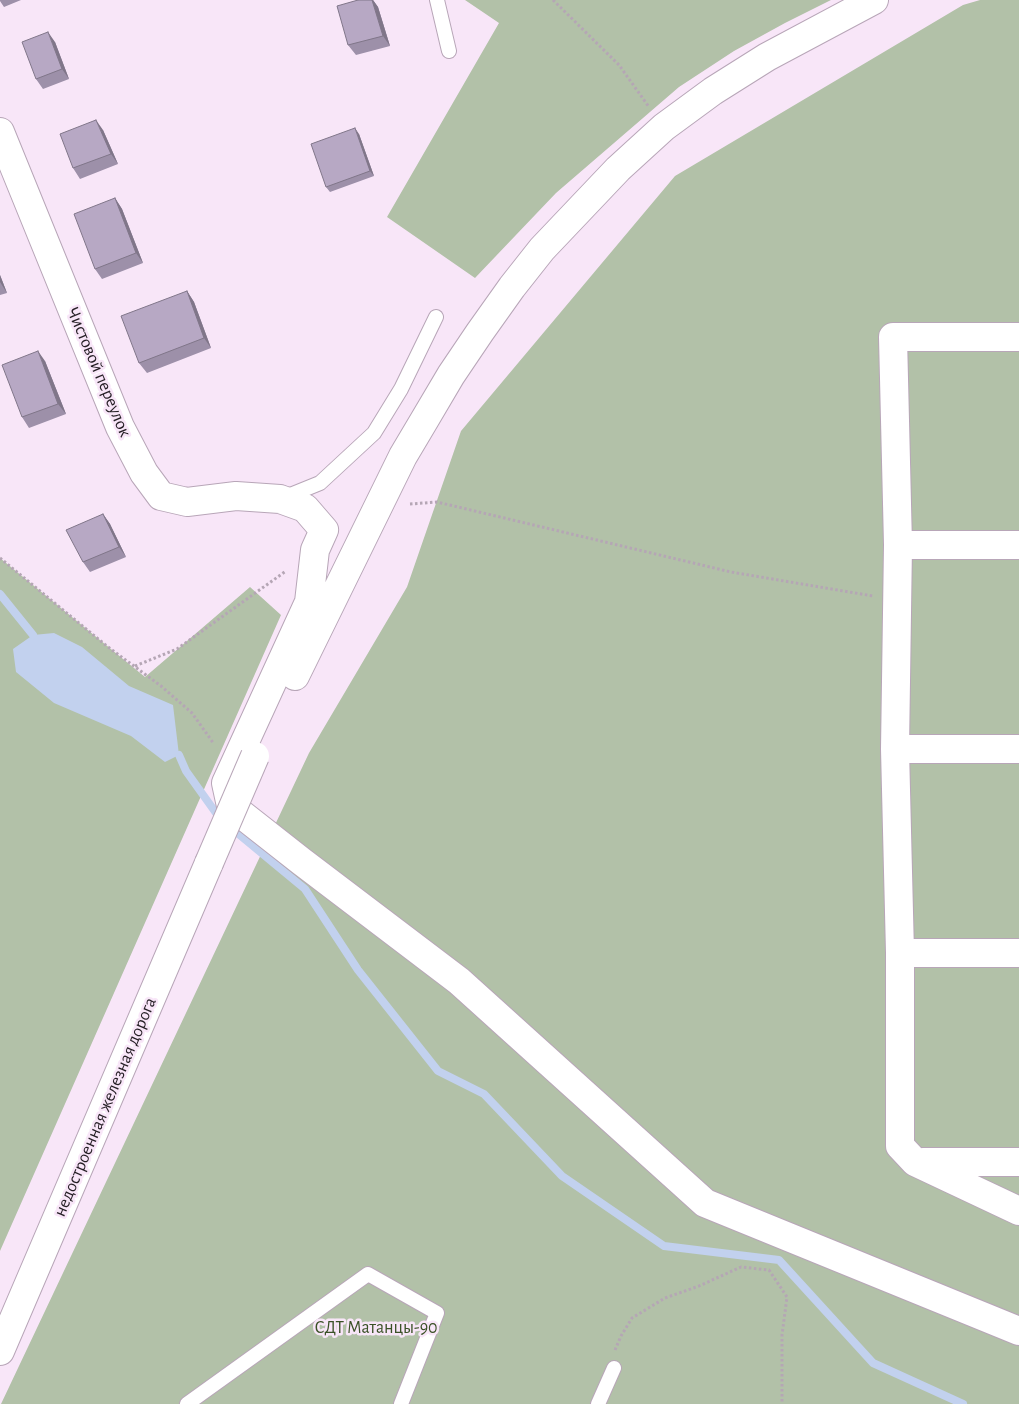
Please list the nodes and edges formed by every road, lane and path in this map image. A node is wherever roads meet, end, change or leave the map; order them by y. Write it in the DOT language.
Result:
graph roads {
  1 [pos="436,0"];
  2 [pos="553,0"];
  3 [pos="874,0"];
  4 [pos="449,51"];
  5 [pos="664,127"];
  6 [pos="0,132"];
  7 [pos="436,317"];
  8 [pos="1019,337"];
  9 [pos="280,499"];
  10 [pos="378,506"];
  11 [pos="898,544"];
  12 [pos="1019,545"];
  13 [pos="314,550"];
  14 [pos="0,558"];
  15 [pos="897,600"];
  16 [pos="135,666"];
  17 [pos="895,749"];
  18 [pos="1019,749"];
  19 [pos="244,763"];
  20 [pos="900,953"];
  21 [pos="1019,953"];
  22 [pos="915,1162"];
  23 [pos="1019,1162"];
  24 [pos="1019,1211"];
  25 [pos="1019,1331"];
  26 [pos="0,1351"];
  27 [pos="614,1368"];
  28 [pos="187,1404"];
  29 [pos="401,1404"];
  30 [pos="598,1404"];
  31 [pos="782,1404"];
  1 -- 4 [label="lane"];
  2 -- 5 [label="path"];
  3 -- 5 [label="street"];
  5 -- 10 [label="street"];
  6 -- 9 [label="street, Чистовой переулок"];
  7 -- 9 [label="lane"];
  8 -- 11 [label="street"];
  9 -- 13 [label="street, Чистовой переулок"];
  10 -- 15 [label="path"];
  10 -- 19 [label="street"];
  11 -- 12 [label="street"];
  11 -- 15 [label="street"];
  13 -- 16 [label="path"];
  13 -- 19 [label="street"];
  14 -- 16 [label="path"];
  15 -- 17 [label="street"];
  16 -- 19 [label="path"];
  17 -- 18 [label="street"];
  17 -- 20 [label="street"];
  19 -- 25 [label="street"];
  19 -- 26 [label="street, недостроенная железная дорога, bridge"];
  20 -- 21 [label="street"];
  20 -- 22 [label="street"];
  22 -- 23 [label="street"];
  22 -- 24 [label="street"];
  27 -- 30 [label="lane"];
  27 -- 31 [label="path"];
  28 -- 29 [label="lane"];
}
